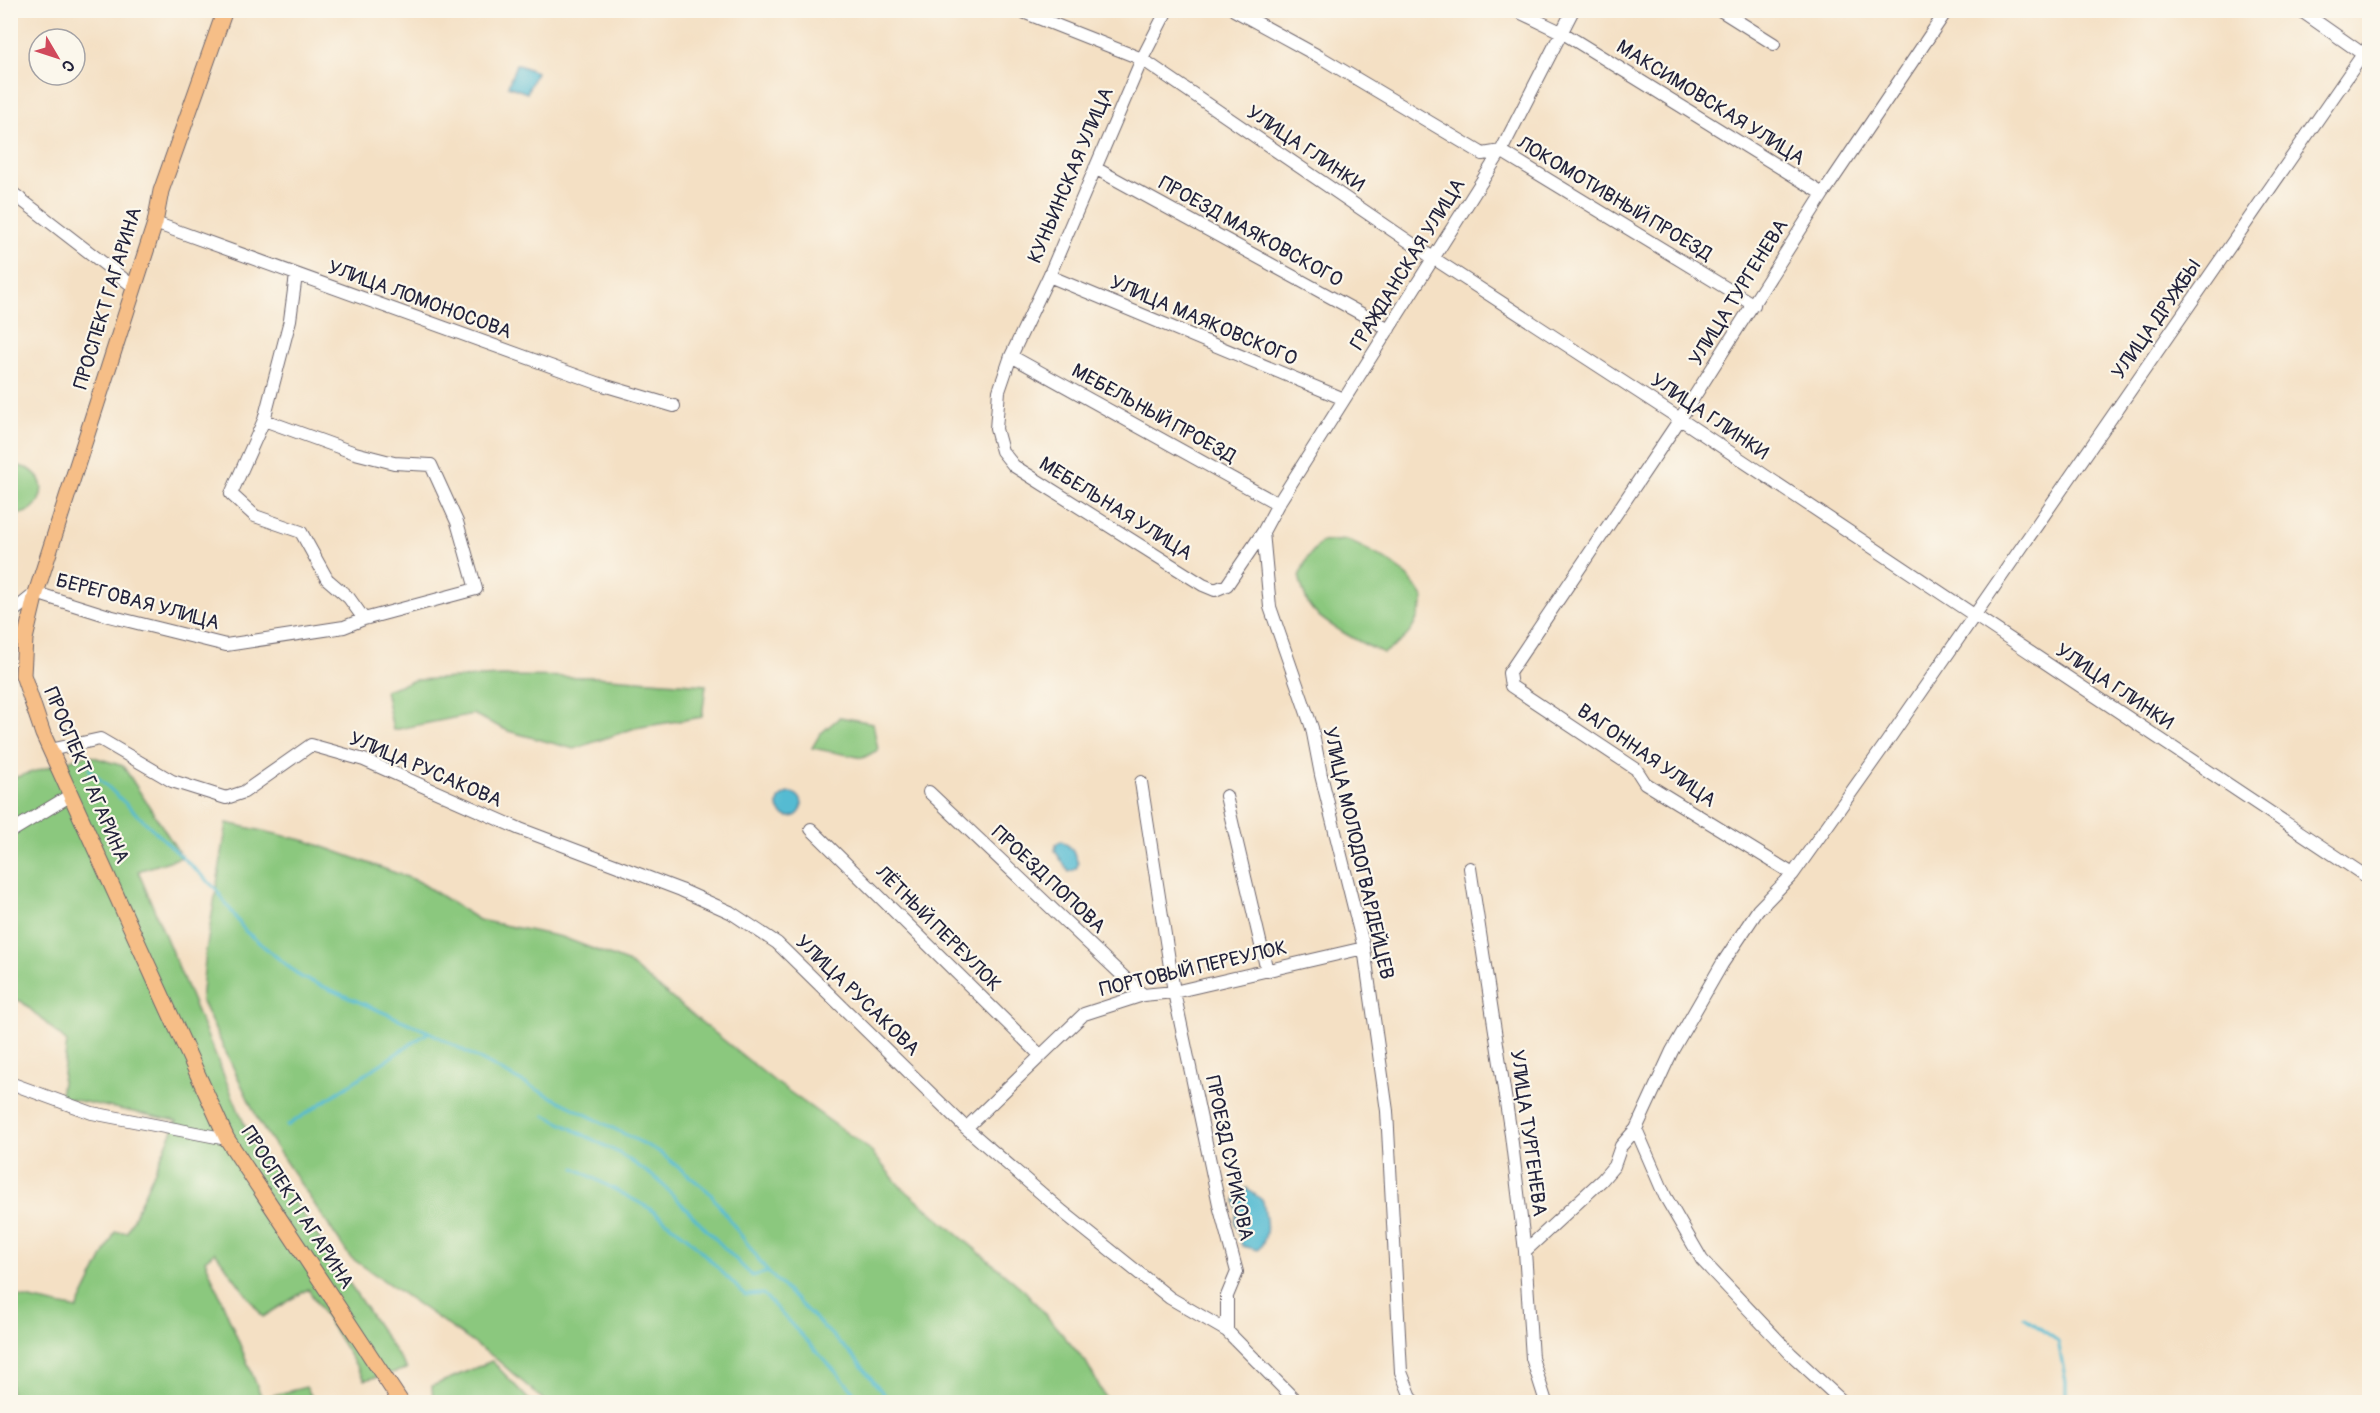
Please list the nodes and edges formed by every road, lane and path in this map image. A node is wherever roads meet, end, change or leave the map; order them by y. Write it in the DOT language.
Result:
graph roads {
  1 [pos="225,10"];
  2 [pos="1018,10"];
  3 [pos="1167,10"];
  4 [pos="1234,10"];
  5 [pos="1515,10"];
  6 [pos="1573,10"];
  7 [pos="1720,10"];
  8 [pos="1947,10"];
  9 [pos="2300,10"];
  10 [pos="1563,33"];
  11 [pos="1774,44"];
  12 [pos="2367,52"];
  13 [pos="1142,59"];
  14 [pos="1501,151"];
  15 [pos="1095,168"];
  16 [pos="10,191"];
  17 [pos="1823,194"];
  18 [pos="155,223"];
  19 [pos="1433,258"];
  20 [pos="296,275"];
  21 [pos="1048,276"];
  22 [pos="134,286"];
  23 [pos="1754,305"];
  24 [pos="1389,328"];
  25 [pos="1011,356"];
  26 [pos="1344,399"];
  27 [pos="674,406"];
  28 [pos="1680,419"];
  29 [pos="264,420"];
  30 [pos="1002,451"];
  31 [pos="1278,504"];
  32 [pos="1263,532"];
  33 [pos="1215,590"];
  34 [pos="36,593"];
  35 [pos="10,614"];
  36 [pos="1973,615"];
  37 [pos="364,619"];
  38 [pos="1511,686"];
  39 [pos="50,750"];
  40 [pos="1141,782"];
  41 [pos="929,792"];
  42 [pos="71,795"];
  43 [pos="1226,796"];
  44 [pos="811,829"];
  45 [pos="10,832"];
  46 [pos="1470,868"];
  47 [pos="1793,874"];
  48 [pos="2370,879"];
  49 [pos="1364,948"];
  50 [pos="1267,971"];
  51 [pos="1174,992"];
  52 [pos="1143,995"];
  53 [pos="1041,1056"];
  54 [pos="10,1083"];
  55 [pos="966,1128"];
  56 [pos="1636,1129"];
  57 [pos="227,1139"];
  58 [pos="1525,1251"];
  59 [pos="1227,1331"];
  60 [pos="401,1402"];
  61 [pos="1297,1402"];
  62 [pos="1413,1402"];
  63 [pos="1546,1402"];
  64 [pos="1843,1402"];
  1 -- 18 [label="main road, ПРОСПЕКТ ГАГАРИНА"];
  2 -- 13 [label="street, УЛИЦА ГЛИНКИ"];
  3 -- 13 [label="street, КУНЬИНСКАЯ УЛИЦА"];
  4 -- 14 [label="street, ЛОКОМОТИВНЫЙ ПРОЕЗД"];
  5 -- 10 [label="street, МАКСИМОВСКАЯ УЛИЦА"];
  6 -- 10 [label="street, ГРАЖДАНСКАЯ УЛИЦА"];
  7 -- 11 [label="street"];
  8 -- 17 [label="street, УЛИЦА ТУРГЕНЕВА"];
  9 -- 12 [label="street"];
  10 -- 14 [label="street, ГРАЖДАНСКАЯ УЛИЦА"];
  10 -- 17 [label="street, МАКСИМОВСКАЯ УЛИЦА"];
  12 -- 36 [label="street, УЛИЦА ДРУЖБЫ"];
  13 -- 15 [label="street, КУНЬИНСКАЯ УЛИЦА"];
  13 -- 19 [label="street, УЛИЦА ГЛИНКИ"];
  14 -- 19 [label="street, ГРАЖДАНСКАЯ УЛИЦА"];
  14 -- 23 [label="street, ЛОКОМОТИВНЫЙ ПРОЕЗД"];
  15 -- 21 [label="street, КУНЬИНСКАЯ УЛИЦА"];
  15 -- 24 [label="street, ПРОЕЗД МАЯКОВСКОГО"];
  16 -- 22 [label="street"];
  17 -- 23 [label="street, УЛИЦА ТУРГЕНЕВА"];
  18 -- 20 [label="street, УЛИЦА ЛОМОНОСОВА"];
  18 -- 22 [label="main road, ПРОСПЕКТ ГАГАРИНА"];
  19 -- 24 [label="street, ГРАЖДАНСКАЯ УЛИЦА"];
  19 -- 28 [label="street, УЛИЦА ГЛИНКИ"];
  20 -- 27 [label="street, УЛИЦА ЛОМОНОСОВА"];
  20 -- 29 [label="street"];
  21 -- 25 [label="street, КУНЬИНСКАЯ УЛИЦА"];
  21 -- 26 [label="street, УЛИЦА МАЯКОВСКОГО"];
  22 -- 34 [label="main road, ПРОСПЕКТ ГАГАРИНА"];
  23 -- 28 [label="street, УЛИЦА ТУРГЕНЕВА"];
  24 -- 26 [label="street, ГРАЖДАНСКАЯ УЛИЦА"];
  25 -- 30 [label="street, КУНЬИНСКАЯ УЛИЦА"];
  25 -- 31 [label="street, МЕБЕЛЬНЫЙ ПРОЕЗД"];
  26 -- 31 [label="street, ГРАЖДАНСКАЯ УЛИЦА"];
  28 -- 36 [label="street, УЛИЦА ГЛИНКИ"];
  28 -- 38 [label="street, УЛИЦА ТУРГЕНЕВА"];
  29 -- 37 [label="street"];
  29 -- 37 [label="street, БЕРЕГОВАЯ УЛИЦА"];
  30 -- 33 [label="street, МЕБЕЛЬНАЯ УЛИЦА"];
  31 -- 32 [label="street, ГРАЖДАНСКАЯ УЛИЦА"];
  32 -- 33 [label="street, ГРАЖДАНСКАЯ УЛИЦА"];
  32 -- 49 [label="street, УЛИЦА МОЛОДОГВАРДЕЙЦЕВ"];
  34 -- 35 [label="street"];
  34 -- 37 [label="street, БЕРЕГОВАЯ УЛИЦА"];
  34 -- 39 [label="main road, ПРОСПЕКТ ГАГАРИНА"];
  36 -- 47 [label="street, УЛИЦА ДРУЖБЫ"];
  36 -- 48 [label="street, УЛИЦА ГЛИНКИ"];
  38 -- 47 [label="street, ВАГОННАЯ УЛИЦА"];
  39 -- 42 [label="main road, ПРОСПЕКТ ГАГАРИНА"];
  39 -- 55 [label="street, УЛИЦА РУСАКОВА"];
  40 -- 51 [label="street"];
  41 -- 52 [label="street, ПРОЕЗД ПОПОВА"];
  42 -- 45 [label="street"];
  42 -- 57 [label="main road, ПРОСПЕКТ ГАГАРИНА"];
  43 -- 50 [label="street"];
  44 -- 53 [label="street, ЛЁТНЫЙ ПЕРЕУЛОК"];
  46 -- 58 [label="street, УЛИЦА ТУРГЕНЕВА"];
  47 -- 56 [label="street, УЛИЦА ДРУЖБЫ"];
  49 -- 50 [label="street, ПОРТОВЫЙ ПЕРЕУЛОК"];
  49 -- 62 [label="street, УЛИЦА МОЛОДОГВАРДЕЙЦЕВ"];
  50 -- 51 [label="street, ПОРТОВЫЙ ПЕРЕУЛОК"];
  51 -- 52 [label="street, ПОРТОВЫЙ ПЕРЕУЛОК"];
  51 -- 59 [label="street, ПРОЕЗД СУРИКОВА"];
  52 -- 53 [label="street, ПОРТОВЫЙ ПЕРЕУЛОК"];
  53 -- 55 [label="street, ПОРТОВЫЙ ПЕРЕУЛОК"];
  54 -- 57 [label="street"];
  55 -- 59 [label="street, УЛИЦА РУСАКОВА"];
  56 -- 58 [label="street, УЛИЦА ДРУЖБЫ"];
  56 -- 64 [label="street"];
  57 -- 60 [label="main road, ПРОСПЕКТ ГАГАРИНА"];
  58 -- 63 [label="street, УЛИЦА ТУРГЕНЕВА"];
  59 -- 61 [label="street, УЛИЦА РУСАКОВА"];
}
